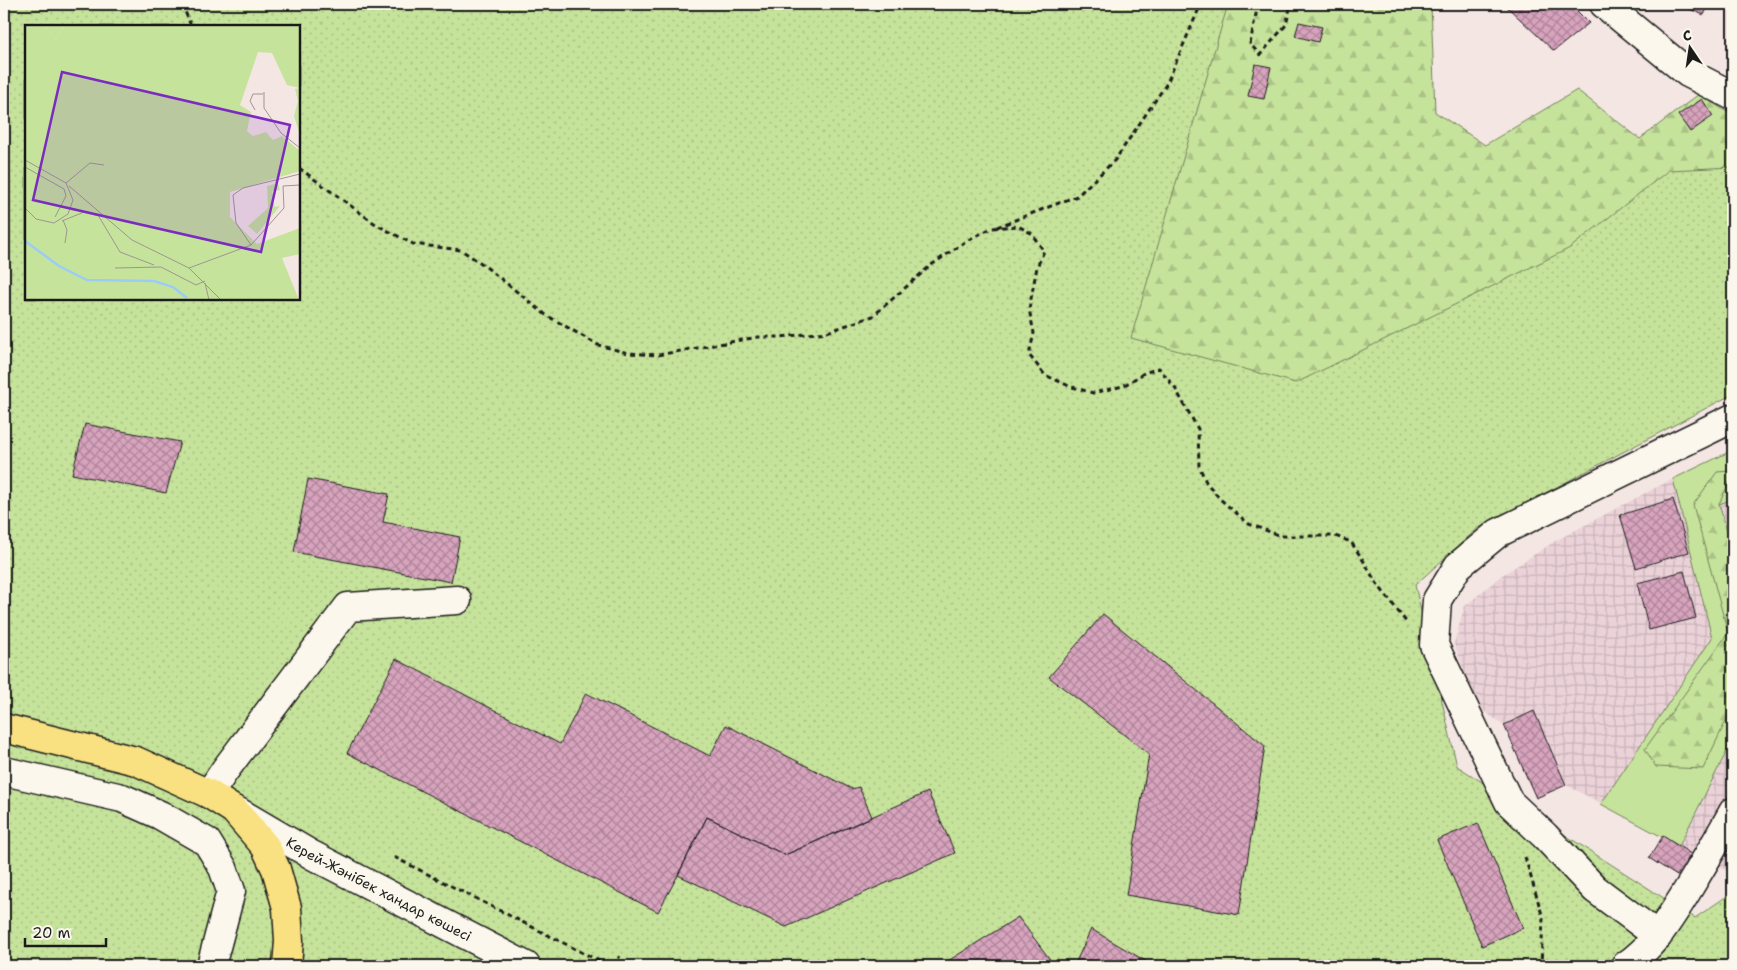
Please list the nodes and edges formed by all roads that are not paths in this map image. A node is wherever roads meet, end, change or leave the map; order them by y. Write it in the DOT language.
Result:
graph roads {
  1 [pos="1604,4"];
  2 [pos="1733,96"];
  3 [pos="1733,418"];
  4 [pos="457,600"];
  5 [pos="4,728"];
  6 [pos="4,771"];
  7 [pos="209,794"];
  8 [pos="234,810"];
  9 [pos="1733,812"];
  10 [pos="1658,936"];
  11 [pos="211,966"];
  12 [pos="287,966"];
  13 [pos="526,966"];
  14 [pos="1625,966"];
  1 -- 2 [label="street"];
  3 -- 10 [label="street"];
  4 -- 7 [label="street"];
  5 -- 7 [label="main road, Керей-Жәнібек хандар көшесі"];
  6 -- 11 [label="street"];
  7 -- 8 [label="main road, Керей-Жәнібек хандар көшесі"];
  8 -- 12 [label="main road, Керей-Жәнібек хандар көшесі"];
  8 -- 13 [label="street, Керей-Жәнібек хандар көшесі"];
  9 -- 10 [label="street"];
  10 -- 14 [label="street"];
}
